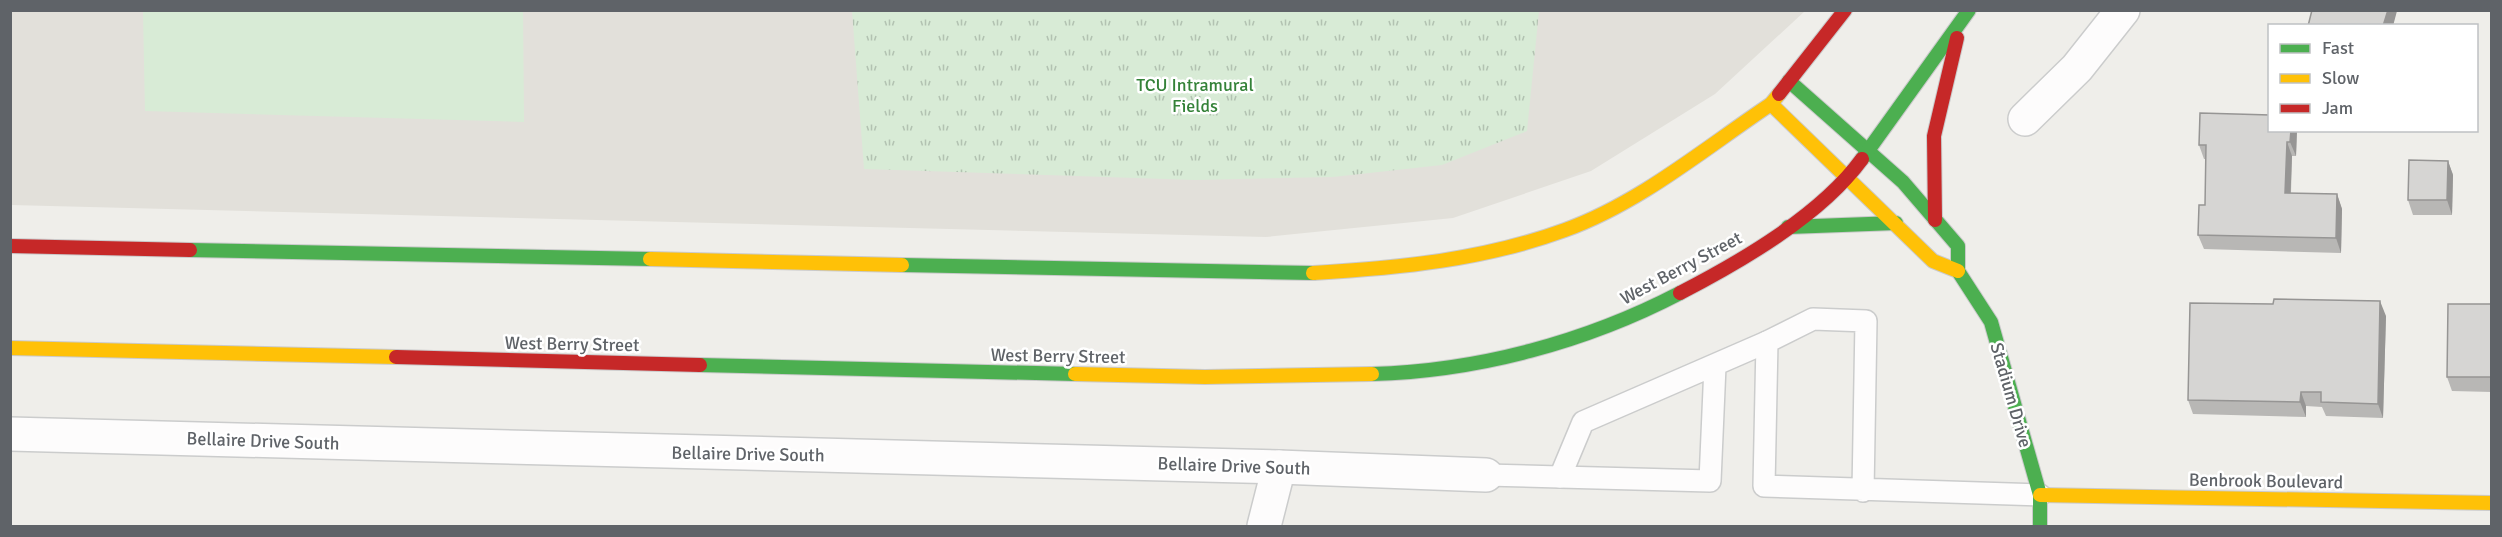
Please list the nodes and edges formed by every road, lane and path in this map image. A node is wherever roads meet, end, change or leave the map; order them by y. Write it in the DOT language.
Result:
graph roads {
  1 [pos="1845,10"];
  2 [pos="1969,10"];
  3 [pos="2123,10"];
  4 [pos="1961,24"];
  5 [pos="1789,81"];
  6 [pos="1771,104"];
  7 [pos="2025,120"];
  8 [pos="1867,151"];
  9 [pos="1847,179"];
  10 [pos="1935,220"];
  11 [pos="1896,223"];
  12 [pos="1788,227"];
  13 [pos="10,246"];
  14 [pos="1958,271"];
  15 [pos="1767,342"];
  16 [pos="10,348"];
  17 [pos="1715,366"];
  18 [pos="10,434"];
  19 [pos="1279,467"];
  20 [pos="1486,475"];
  21 [pos="1560,477"];
  22 [pos="1863,491"];
  23 [pos="2040,495"];
  24 [pos="2492,503"];
  25 [pos="1264,526"];
  26 [pos="2040,526"];
  1 -- 5 [label="main road"];
  2 -- 4 [label="main road, West Berry Street"];
  3 -- 7 [label="street"];
  4 -- 8 [label="main road, West Berry Street"];
  4 -- 10 [label="main road"];
  5 -- 6 [label="main road"];
  5 -- 8 [label="main road, Stadium Drive"];
  6 -- 9 [label="main road"];
  6 -- 13 [label="main road"];
  8 -- 9 [label="main road, West Berry Street"];
  8 -- 10 [label="main road, Stadium Drive"];
  9 -- 11 [label="main road"];
  9 -- 12 [label="main road, West Berry Street"];
  10 -- 14 [label="main road, Stadium Drive"];
  11 -- 12 [label="main road"];
  11 -- 14 [label="main road"];
  12 -- 16 [label="main road, West Berry Street"];
  14 -- 23 [label="main road, Stadium Drive"];
  15 -- 17 [label="lane"];
  15 -- 22 [label="lane"];
  15 -- 22 [label="lane"];
  17 -- 21 [label="lane"];
  17 -- 21 [label="lane"];
  18 -- 19 [label="street, Bellaire Drive South"];
  19 -- 20 [label="street, Bellaire Drive South"];
  19 -- 25 [label="street"];
  20 -- 21 [label="lane"];
  22 -- 23 [label="lane"];
  23 -- 24 [label="main road, Benbrook Boulevard"];
  23 -- 26 [label="main road, Stadium Drive"];
}
